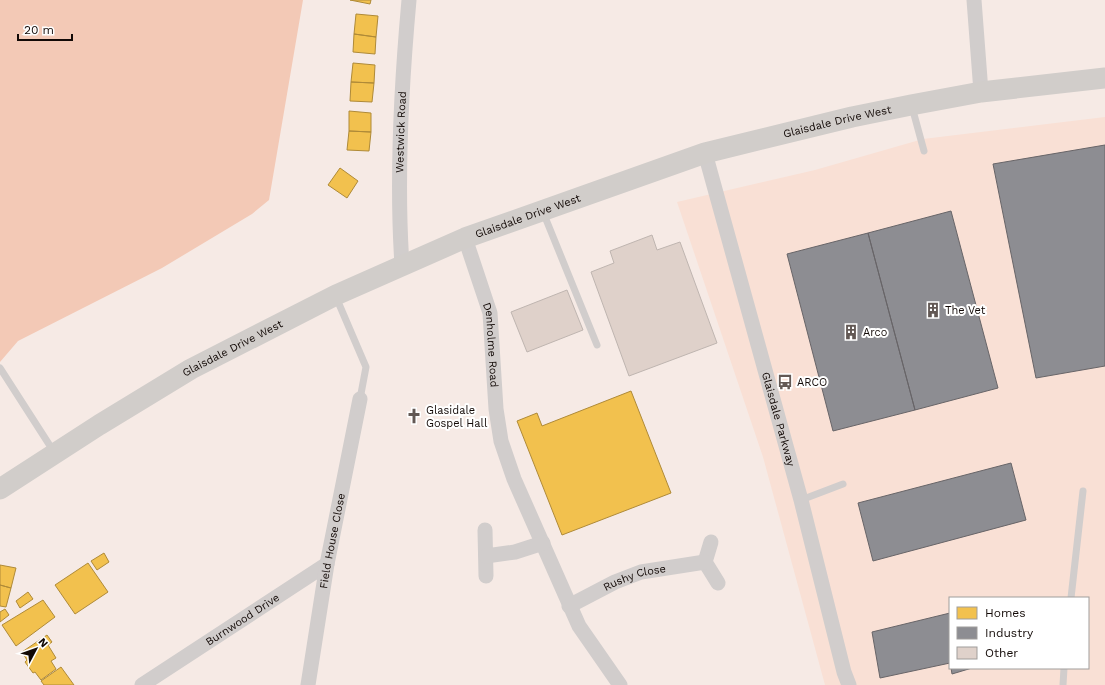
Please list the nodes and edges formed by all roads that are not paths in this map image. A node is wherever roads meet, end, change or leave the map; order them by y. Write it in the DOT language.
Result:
graph roads {
  1 [pos="409,0"];
  2 [pos="974,0"];
  3 [pos="1105,78"];
  4 [pos="981,92"];
  5 [pos="911,105"];
  6 [pos="924,151"];
  7 [pos="705,153"];
  8 [pos="542,210"];
  9 [pos="465,238"];
  10 [pos="402,265"];
  11 [pos="336,295"];
  12 [pos="597,345"];
  13 [pos="0,368"];
  14 [pos="360,399"];
  15 [pos="55,453"];
  16 [pos="843,484"];
  17 [pos="0,489"];
  18 [pos="1083,491"];
  19 [pos="801,500"];
  20 [pos="484,530"];
  21 [pos="543,542"];
  22 [pos="711,542"];
  23 [pos="486,556"];
  24 [pos="705,562"];
  25 [pos="327,564"];
  26 [pos="486,576"];
  27 [pos="718,583"];
  28 [pos="1071,597"];
  29 [pos="569,606"];
  30 [pos="1064,669"];
  31 [pos="161,680"];
  32 [pos="142,685"];
  33 [pos="308,685"];
  34 [pos="620,685"];
  35 [pos="849,685"];
  36 [pos="1063,685"];
  1 -- 10 [label="street, Westwick Road"];
  2 -- 4 [label="street"];
  3 -- 4 [label="street, Glaisdale Drive West"];
  4 -- 5 [label="street, Glaisdale Drive West"];
  5 -- 6 [label="lane"];
  5 -- 7 [label="street, Glaisdale Drive West"];
  7 -- 8 [label="street, Glaisdale Drive West"];
  7 -- 19 [label="street, Glaisdale Parkway"];
  8 -- 9 [label="street, Glaisdale Drive West"];
  8 -- 12 [label="lane"];
  9 -- 10 [label="street, Glaisdale Drive West"];
  9 -- 21 [label="street, Denholme Road"];
  10 -- 11 [label="street, Glaisdale Drive West"];
  11 -- 14 [label="lane"];
  11 -- 15 [label="street, Glaisdale Drive West"];
  13 -- 15 [label="lane"];
  14 -- 25 [label="street, Field House Close"];
  15 -- 17 [label="street, Glaisdale Drive West"];
  16 -- 19 [label="lane"];
  18 -- 28 [label="lane"];
  19 -- 35 [label="street, Glaisdale Parkway"];
  20 -- 23 [label="street"];
  21 -- 23 [label="street"];
  21 -- 29 [label="street, Denholme Road"];
  22 -- 24 [label="street"];
  23 -- 26 [label="street"];
  24 -- 27 [label="street"];
  24 -- 29 [label="street, Rushy Close"];
  25 -- 31 [label="street, Burnwood Drive"];
  25 -- 33 [label="street, Field House Close"];
  29 -- 34 [label="street, Denholme Road"];
  30 -- 36 [label="lane"];
  31 -- 32 [label="street, Burnwood Drive"];
}
